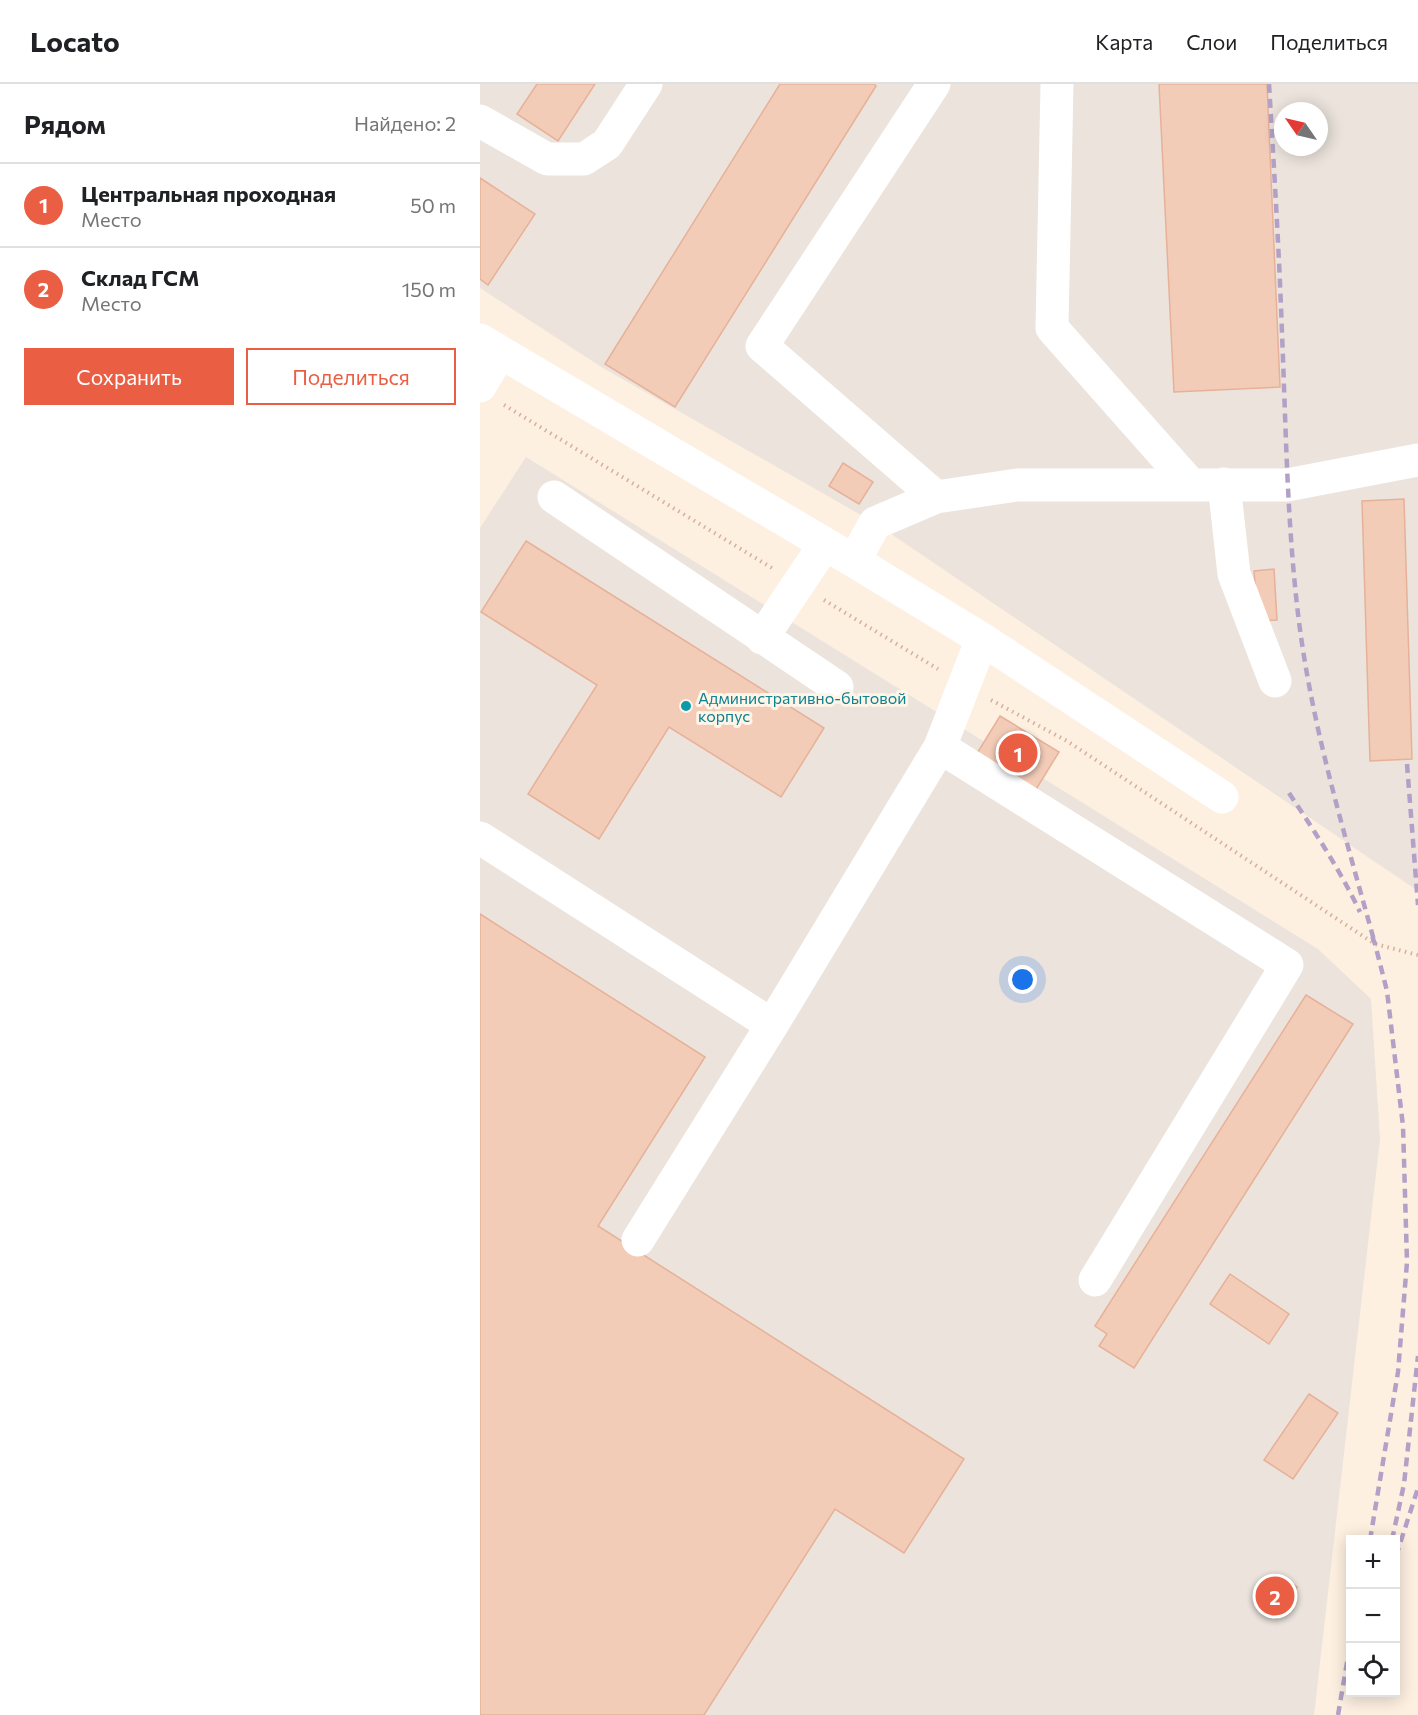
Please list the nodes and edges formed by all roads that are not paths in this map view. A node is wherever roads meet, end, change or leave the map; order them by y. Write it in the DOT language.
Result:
graph roads {
  1 [pos="646,84"];
  2 [pos="934,84"];
  3 [pos="1057,84"];
  4 [pos="480,121"];
  5 [pos="490,347"];
  6 [pos="480,386"];
  7 [pos="1418,460"];
  8 [pos="1224,484"];
  9 [pos="1191,485"];
  10 [pos="554,497"];
  11 [pos="936,497"];
  12 [pos="825,544"];
  13 [pos="854,561"];
  14 [pos="762,638"];
  15 [pos="982,639"];
  16 [pos="1275,681"];
  17 [pos="837,687"];
  18 [pos="940,747"];
  19 [pos="1222,796"];
  20 [pos="480,838"];
  21 [pos="772,1025"];
  22 [pos="638,1240"];
  23 [pos="1095,1280"];
  1 -- 4 [label="street"];
  2 -- 11 [label="street"];
  3 -- 9 [label="street"];
  5 -- 6 [label="street"];
  5 -- 12 [label="street"];
  7 -- 8 [label="street"];
  8 -- 9 [label="street"];
  8 -- 16 [label="street"];
  9 -- 11 [label="street"];
  10 -- 14 [label="street"];
  11 -- 13 [label="street"];
  12 -- 13 [label="street"];
  12 -- 14 [label="street"];
  13 -- 15 [label="street"];
  14 -- 17 [label="street"];
  15 -- 18 [label="street"];
  15 -- 19 [label="street"];
  18 -- 21 [label="street"];
  18 -- 23 [label="street"];
  20 -- 21 [label="street"];
  21 -- 22 [label="street"];
}
